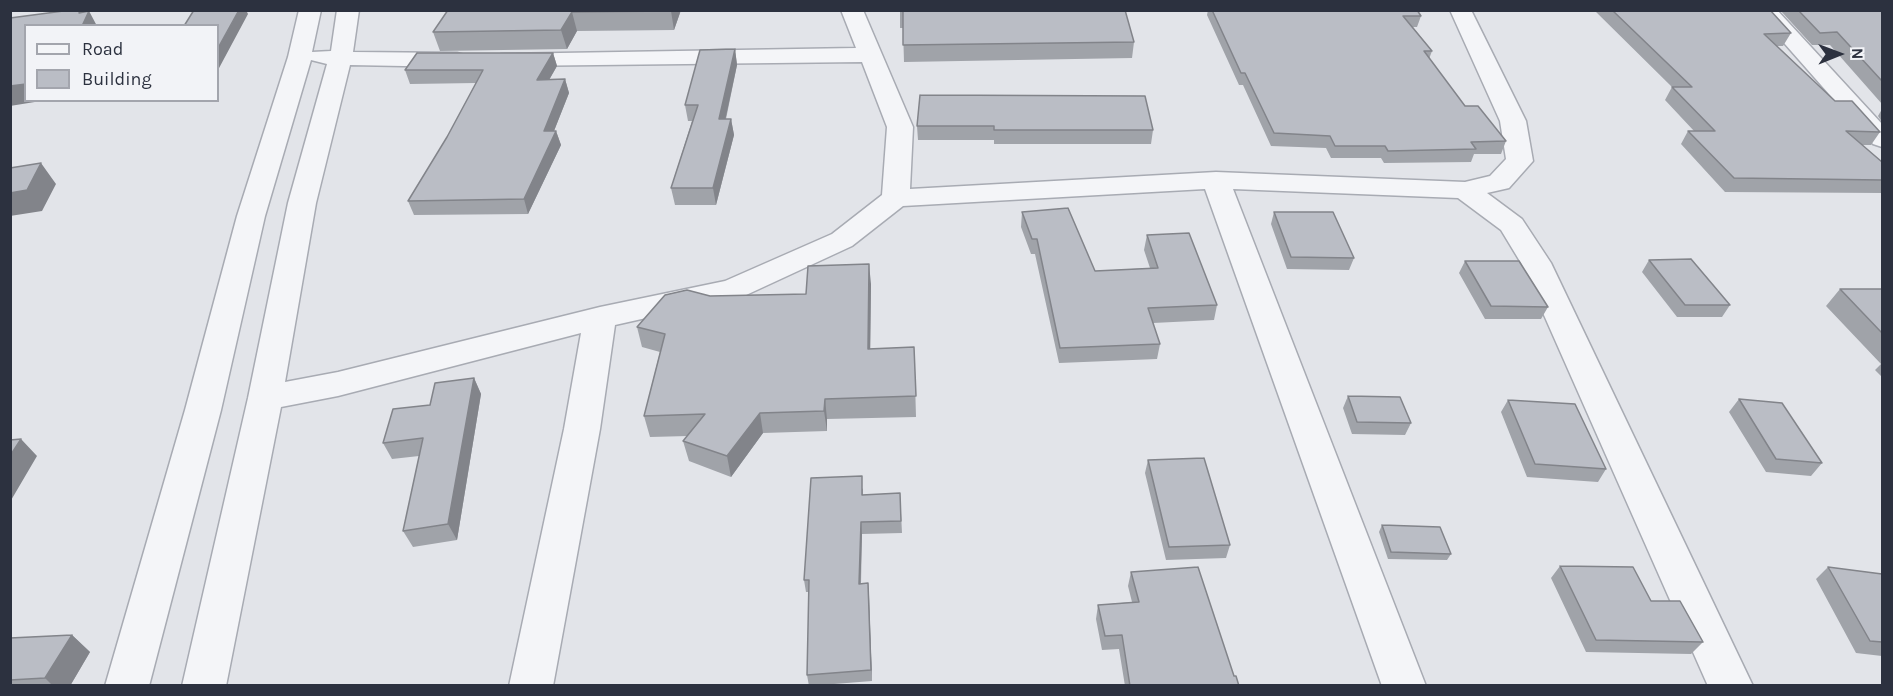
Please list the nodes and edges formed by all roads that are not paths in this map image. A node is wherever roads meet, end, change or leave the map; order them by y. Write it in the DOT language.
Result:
graph roads {
  1 [pos="310,10"];
  2 [pos="348,10"];
  3 [pos="852,10"];
  4 [pos="1460,10"];
  5 [pos="1766,10"];
  6 [pos="437,35"];
  7 [pos="868,55"];
  8 [pos="300,57"];
  9 [pos="341,57"];
  10 [pos="419,60"];
  11 [pos="1882,139"];
  12 [pos="1216,180"];
  13 [pos="1466,190"];
  14 [pos="896,198"];
  15 [pos="600,318"];
  16 [pos="265,398"];
  17 [pos="127,686"];
  18 [pos="204,686"];
  19 [pos="531,686"];
  20 [pos="1404,686"];
  21 [pos="1731,686"];
  1 -- 8 [label="street"];
  2 -- 9 [label="street"];
  3 -- 7 [label="street"];
  4 -- 13 [label="street"];
  5 -- 11 [label="street"];
  6 -- 10 [label="street"];
  7 -- 10 [label="street"];
  7 -- 14 [label="street"];
  8 -- 9 [label="street"];
  8 -- 17 [label="street"];
  9 -- 10 [label="street"];
  9 -- 16 [label="street"];
  12 -- 13 [label="street"];
  12 -- 14 [label="street"];
  12 -- 20 [label="street"];
  13 -- 21 [label="street"];
  14 -- 15 [label="street"];
  15 -- 16 [label="street"];
  15 -- 19 [label="street"];
  16 -- 18 [label="street"];
}
